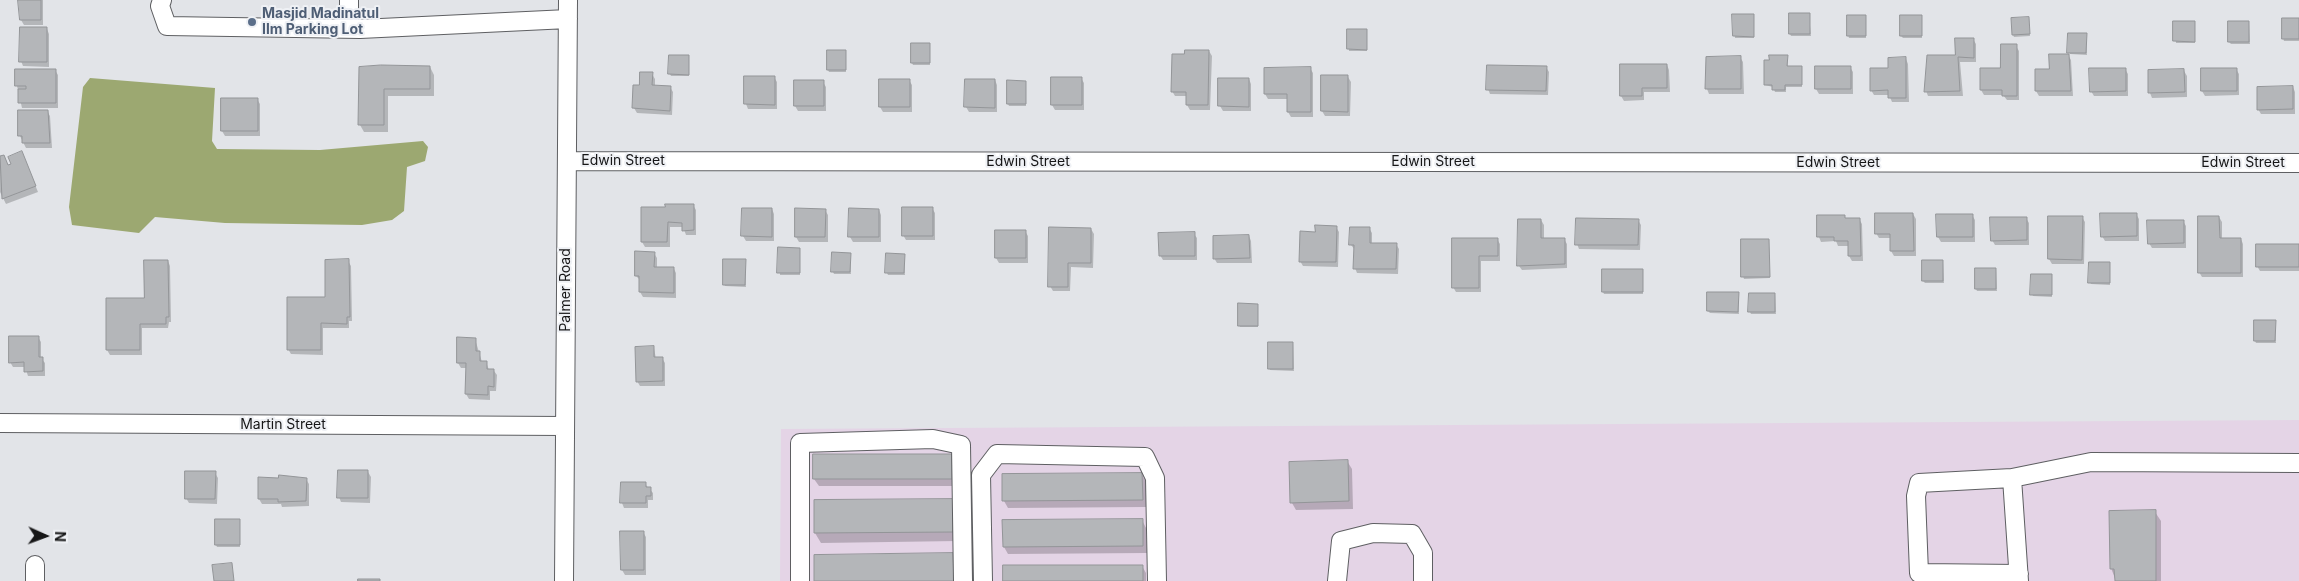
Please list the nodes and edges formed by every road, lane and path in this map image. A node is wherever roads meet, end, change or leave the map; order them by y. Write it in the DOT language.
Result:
graph roads {
  1 [pos="162,0"];
  2 [pos="349,0"];
  3 [pos="568,0"];
  4 [pos="568,19"];
  5 [pos="348,29"];
  6 [pos="567,161"];
  7 [pos="2299,163"];
  8 [pos="0,423"];
  9 [pos="565,426"];
  10 [pos="2299,463"];
  11 [pos="2012,478"];
  12 [pos="2019,577"];
  13 [pos="564,581"];
  14 [pos="800,581"];
  15 [pos="963,581"];
  16 [pos="984,581"];
  17 [pos="1157,581"];
  18 [pos="1337,581"];
  19 [pos="1423,581"];
  1 -- 5 [label="street"];
  2 -- 5 [label="street"];
  3 -- 4 [label="street, Palmer Road"];
  4 -- 5 [label="street"];
  4 -- 6 [label="street, Palmer Road"];
  6 -- 7 [label="street, Edwin Street"];
  6 -- 9 [label="street, Palmer Road"];
  8 -- 9 [label="street, Martin Street"];
  9 -- 13 [label="street, Palmer Road"];
  10 -- 11 [label="street"];
  11 -- 12 [label="street"];
  11 -- 12 [label="street"];
  14 -- 15 [label="street"];
  16 -- 17 [label="street"];
  18 -- 19 [label="street"];
}
